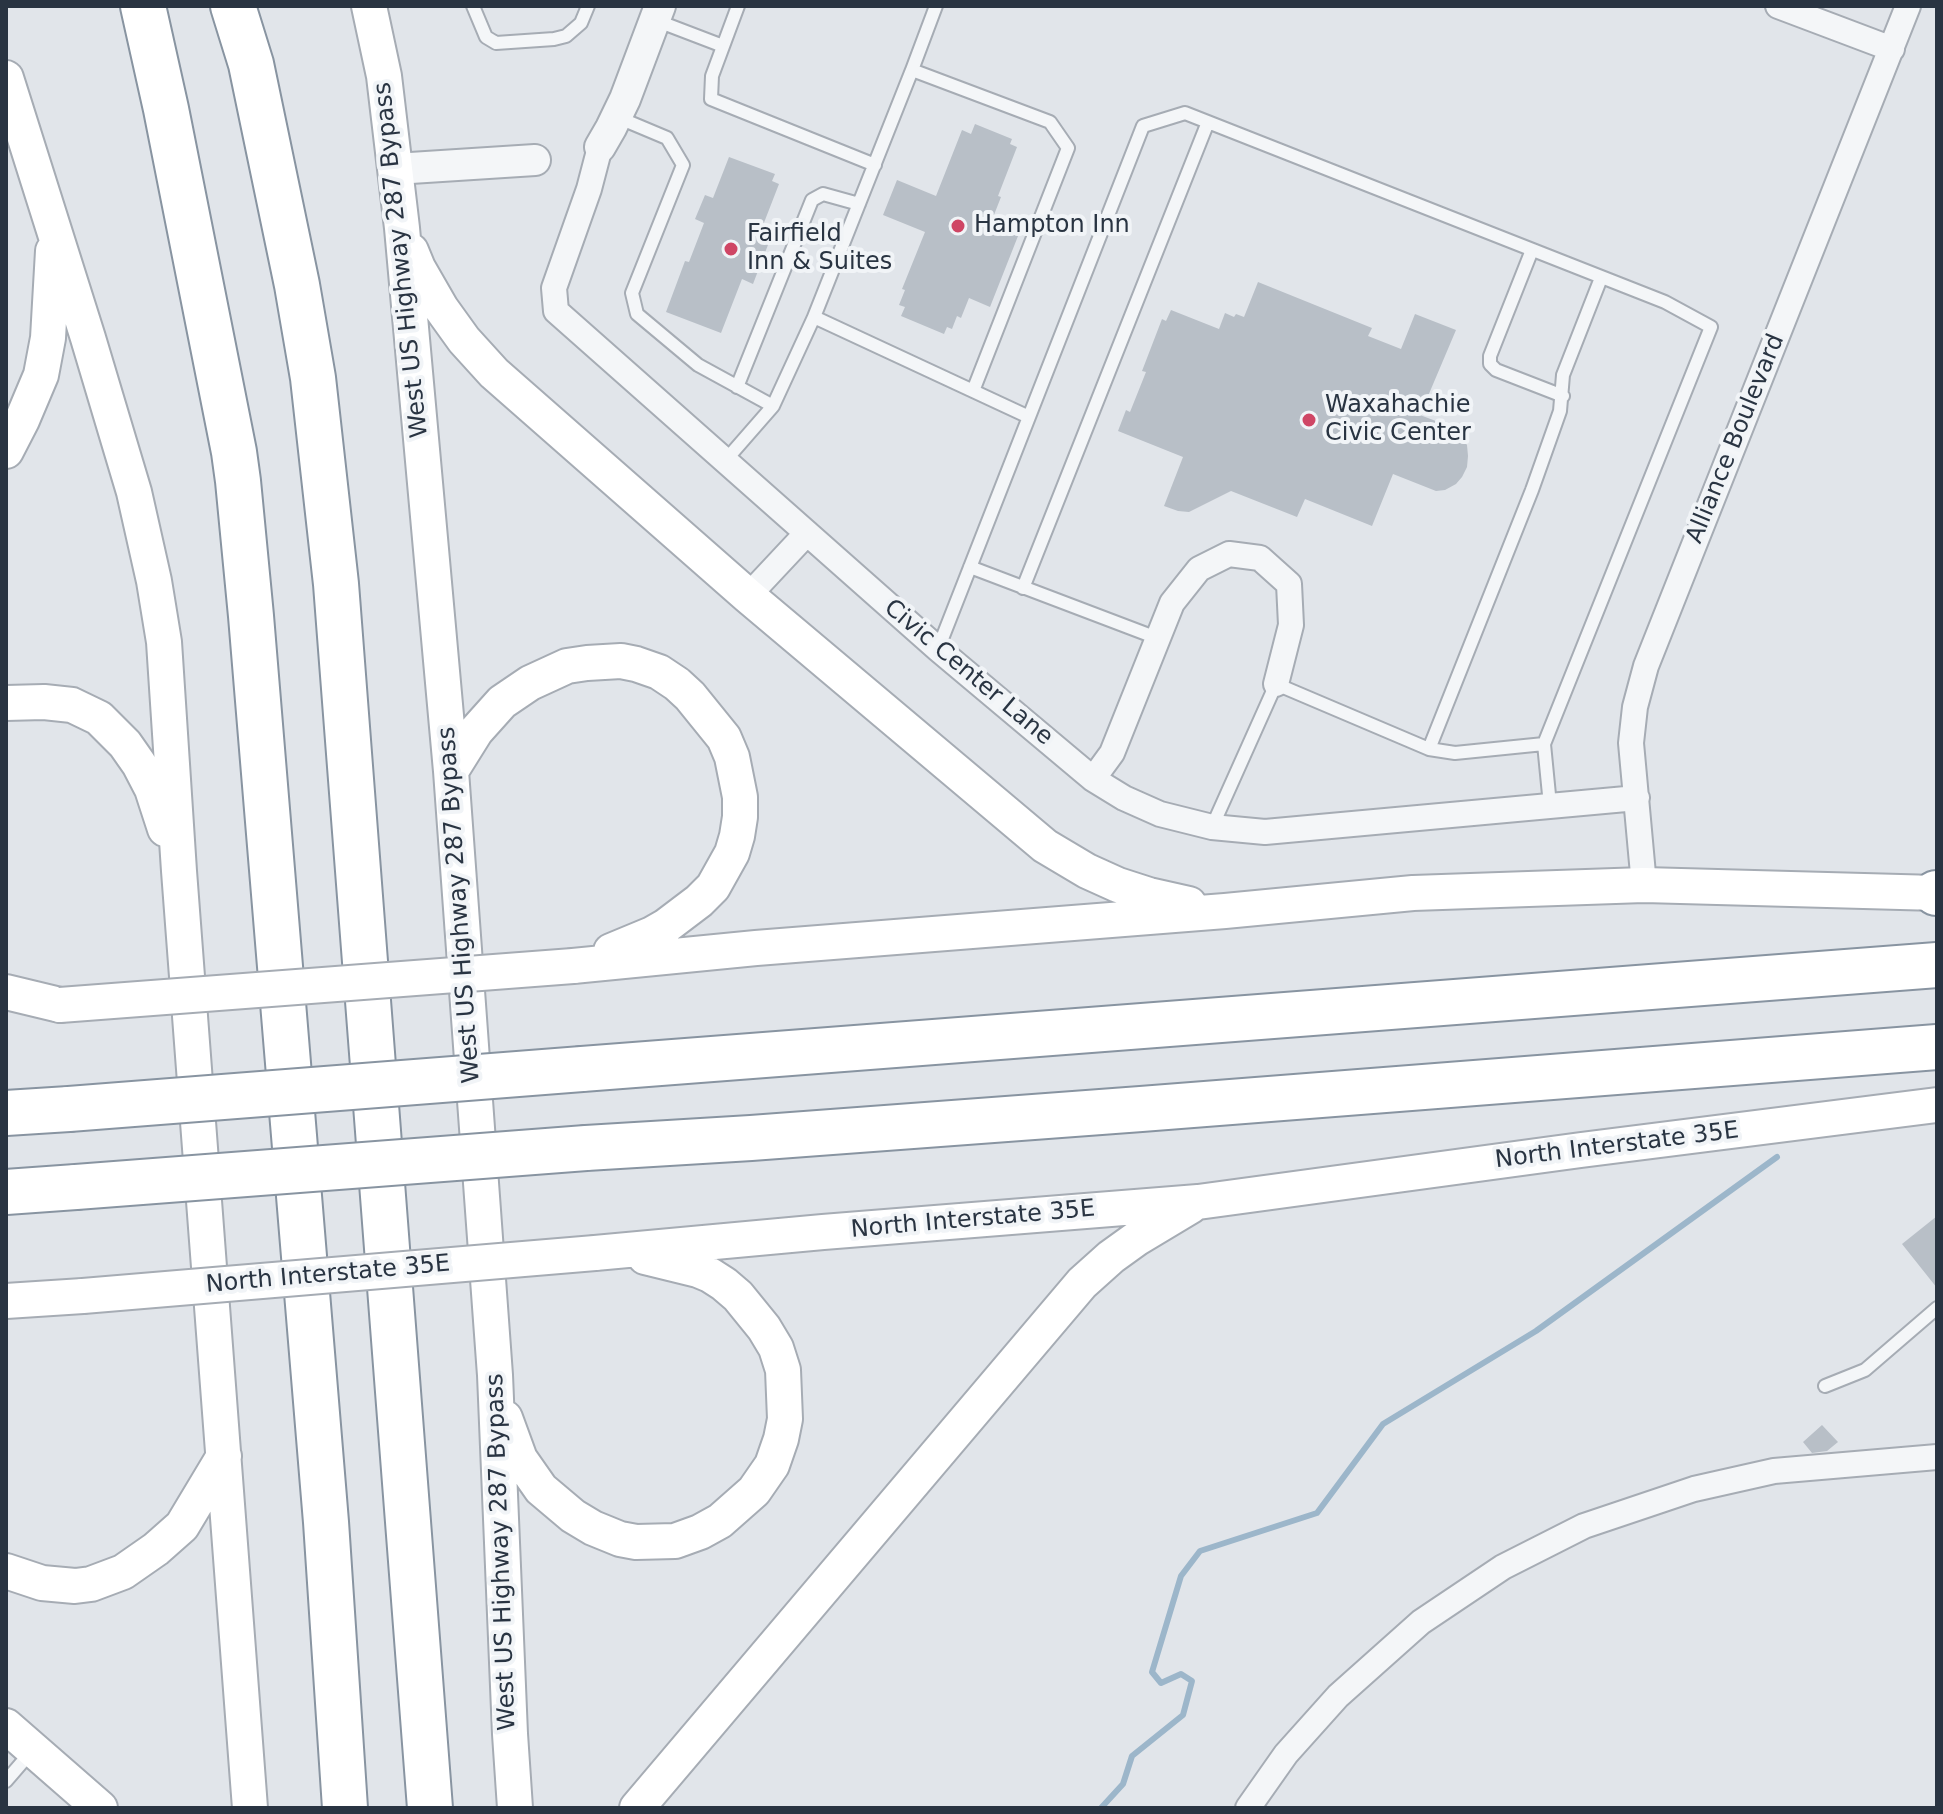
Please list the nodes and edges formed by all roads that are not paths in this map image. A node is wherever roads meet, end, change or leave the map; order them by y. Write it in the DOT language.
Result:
graph roads {
  1 [pos="143,6"];
  2 [pos="233,6"];
  3 [pos="369,6"];
  4 [pos="473,6"];
  5 [pos="588,6"];
  6 [pos="738,6"];
  7 [pos="936,6"];
  8 [pos="1778,6"];
  9 [pos="1908,6"];
  10 [pos="658,13"];
  11 [pos="723,46"];
  12 [pos="1892,49"];
  13 [pos="912,70"];
  14 [pos="6,78"];
  15 [pos="617,117"];
  16 [pos="1208,122"];
  17 [pos="600,147"];
  18 [pos="535,160"];
  19 [pos="875,165"];
  20 [pos="395,169"];
  21 [pos="859,204"];
  22 [pos="402,228"];
  23 [pos="54,231"];
  24 [pos="1532,250"];
  25 [pos="1601,278"];
  26 [pos="814,317"];
  27 [pos="737,387"];
  28 [pos="973,391"];
  29 [pos="1563,396"];
  30 [pos="773,406"];
  31 [pos="1029,417"];
  32 [pos="6,451"];
  33 [pos="725,461"];
  34 [pos="807,533"];
  35 [pos="970,567"];
  36 [pos="1023,588"];
  37 [pos="748,596"];
  38 [pos="1157,638"];
  39 [pos="938,649"];
  40 [pos="1276,684"];
  41 [pos="6,703"];
  42 [pos="1544,744"];
  43 [pos="1429,749"];
  44 [pos="451,771"];
  45 [pos="1093,779"];
  46 [pos="1637,798"];
  47 [pos="1550,805"];
  48 [pos="1212,827"];
  49 [pos="179,871"];
  50 [pos="1644,885"];
  51 [pos="1937,893"];
  52 [pos="1225,911"];
  53 [pos="1937,965"];
  54 [pos="573,966"];
  55 [pos="6,992"];
  56 [pos="60,1005"];
  57 [pos="6,1010"];
  58 [pos="1937,1047"];
  59 [pos="1937,1105"];
  60 [pos="6,1113"];
  61 [pos="6,1192"];
  62 [pos="1198,1202"];
  63 [pos="607,1252"];
  64 [pos="67,1297"];
  65 [pos="6,1301"];
  66 [pos="1937,1308"];
  67 [pos="6,1323"];
  68 [pos="495,1375"];
  69 [pos="1825,1386"];
  70 [pos="224,1456"];
  71 [pos="1937,1457"];
  72 [pos="6,1571"];
  73 [pos="6,1726"];
  74 [pos="34,1749"];
  75 [pos="6,1781"];
  76 [pos="100,1808"];
  77 [pos="250,1808"];
  78 [pos="345,1808"];
  79 [pos="430,1808"];
  80 [pos="515,1808"];
  81 [pos="637,1808"];
  82 [pos="1248,1808"];
  1 -- 78 [label="highway"];
  2 -- 79 [label="highway"];
  3 -- 20 [label="main road, West US Highway 287 Bypass"];
  4 -- 5 [label="lane"];
  6 -- 11 [label="lane"];
  7 -- 13 [label="lane"];
  8 -- 12 [label="street"];
  9 -- 12 [label="street, Alliance Boulevard"];
  10 -- 11 [label="lane"];
  10 -- 15 [label="street"];
  11 -- 19 [label="lane"];
  12 -- 46 [label="street, Alliance Boulevard"];
  13 -- 19 [label="lane"];
  13 -- 28 [label="lane"];
  14 -- 23 [label="main road"];
  15 -- 17 [label="street"];
  15 -- 27 [label="lane"];
  16 -- 24 [label="lane"];
  16 -- 31 [label="lane"];
  16 -- 36 [label="lane"];
  17 -- 33 [label="street, Civic Center Lane"];
  18 -- 20 [label="street"];
  19 -- 21 [label="lane"];
  20 -- 22 [label="main road, West US Highway 287 Bypass"];
  21 -- 26 [label="lane"];
  21 -- 27 [label="lane"];
  22 -- 37 [label="main road"];
  22 -- 44 [label="main road, West US Highway 287 Bypass"];
  23 -- 32 [label="main road"];
  23 -- 49 [label="main road"];
  24 -- 25 [label="lane"];
  24 -- 29 [label="lane"];
  25 -- 29 [label="lane"];
  25 -- 42 [label="lane"];
  26 -- 28 [label="lane"];
  26 -- 30 [label="lane"];
  27 -- 30 [label="lane"];
  28 -- 31 [label="lane"];
  29 -- 43 [label="lane"];
  30 -- 33 [label="lane"];
  31 -- 35 [label="lane"];
  33 -- 34 [label="street, Civic Center Lane"];
  34 -- 37 [label="street"];
  34 -- 39 [label="street, Civic Center Lane"];
  35 -- 36 [label="lane"];
  35 -- 39 [label="lane"];
  36 -- 38 [label="lane"];
  37 -- 52 [label="main road"];
  38 -- 40 [label="street"];
  38 -- 45 [label="street"];
  39 -- 45 [label="street, Civic Center Lane"];
  40 -- 43 [label="lane"];
  40 -- 48 [label="lane"];
  41 -- 49 [label="main road"];
  42 -- 43 [label="lane"];
  42 -- 47 [label="lane"];
  44 -- 54 [label="main road"];
  44 -- 68 [label="main road, West US Highway 287 Bypass"];
  45 -- 48 [label="street, Civic Center Lane"];
  46 -- 47 [label="street, Civic Center Lane"];
  46 -- 50 [label="street, Alliance Boulevard"];
  47 -- 48 [label="street, Civic Center Lane"];
  49 -- 70 [label="main road"];
  50 -- 51 [label="main road"];
  50 -- 52 [label="main road"];
  52 -- 54 [label="main road"];
  53 -- 60 [label="highway, bridge"];
  54 -- 56 [label="main road, bridge"];
  55 -- 56 [label="main road"];
  56 -- 57 [label="main road"];
  58 -- 61 [label="highway, bridge"];
  59 -- 62 [label="main road, North Interstate 35E"];
  62 -- 63 [label="main road, North Interstate 35E"];
  62 -- 81 [label="main road"];
  63 -- 64 [label="main road, North Interstate 35E, bridge"];
  63 -- 68 [label="main road"];
  64 -- 65 [label="main road, North Interstate 35E"];
  64 -- 67 [label="main road"];
  66 -- 69 [label="lane"];
  68 -- 80 [label="main road, West US Highway 287 Bypass"];
  70 -- 72 [label="main road"];
  70 -- 77 [label="main road"];
  71 -- 82 [label="street"];
  73 -- 74 [label="main road"];
  74 -- 75 [label="lane"];
  74 -- 76 [label="main road"];
}
